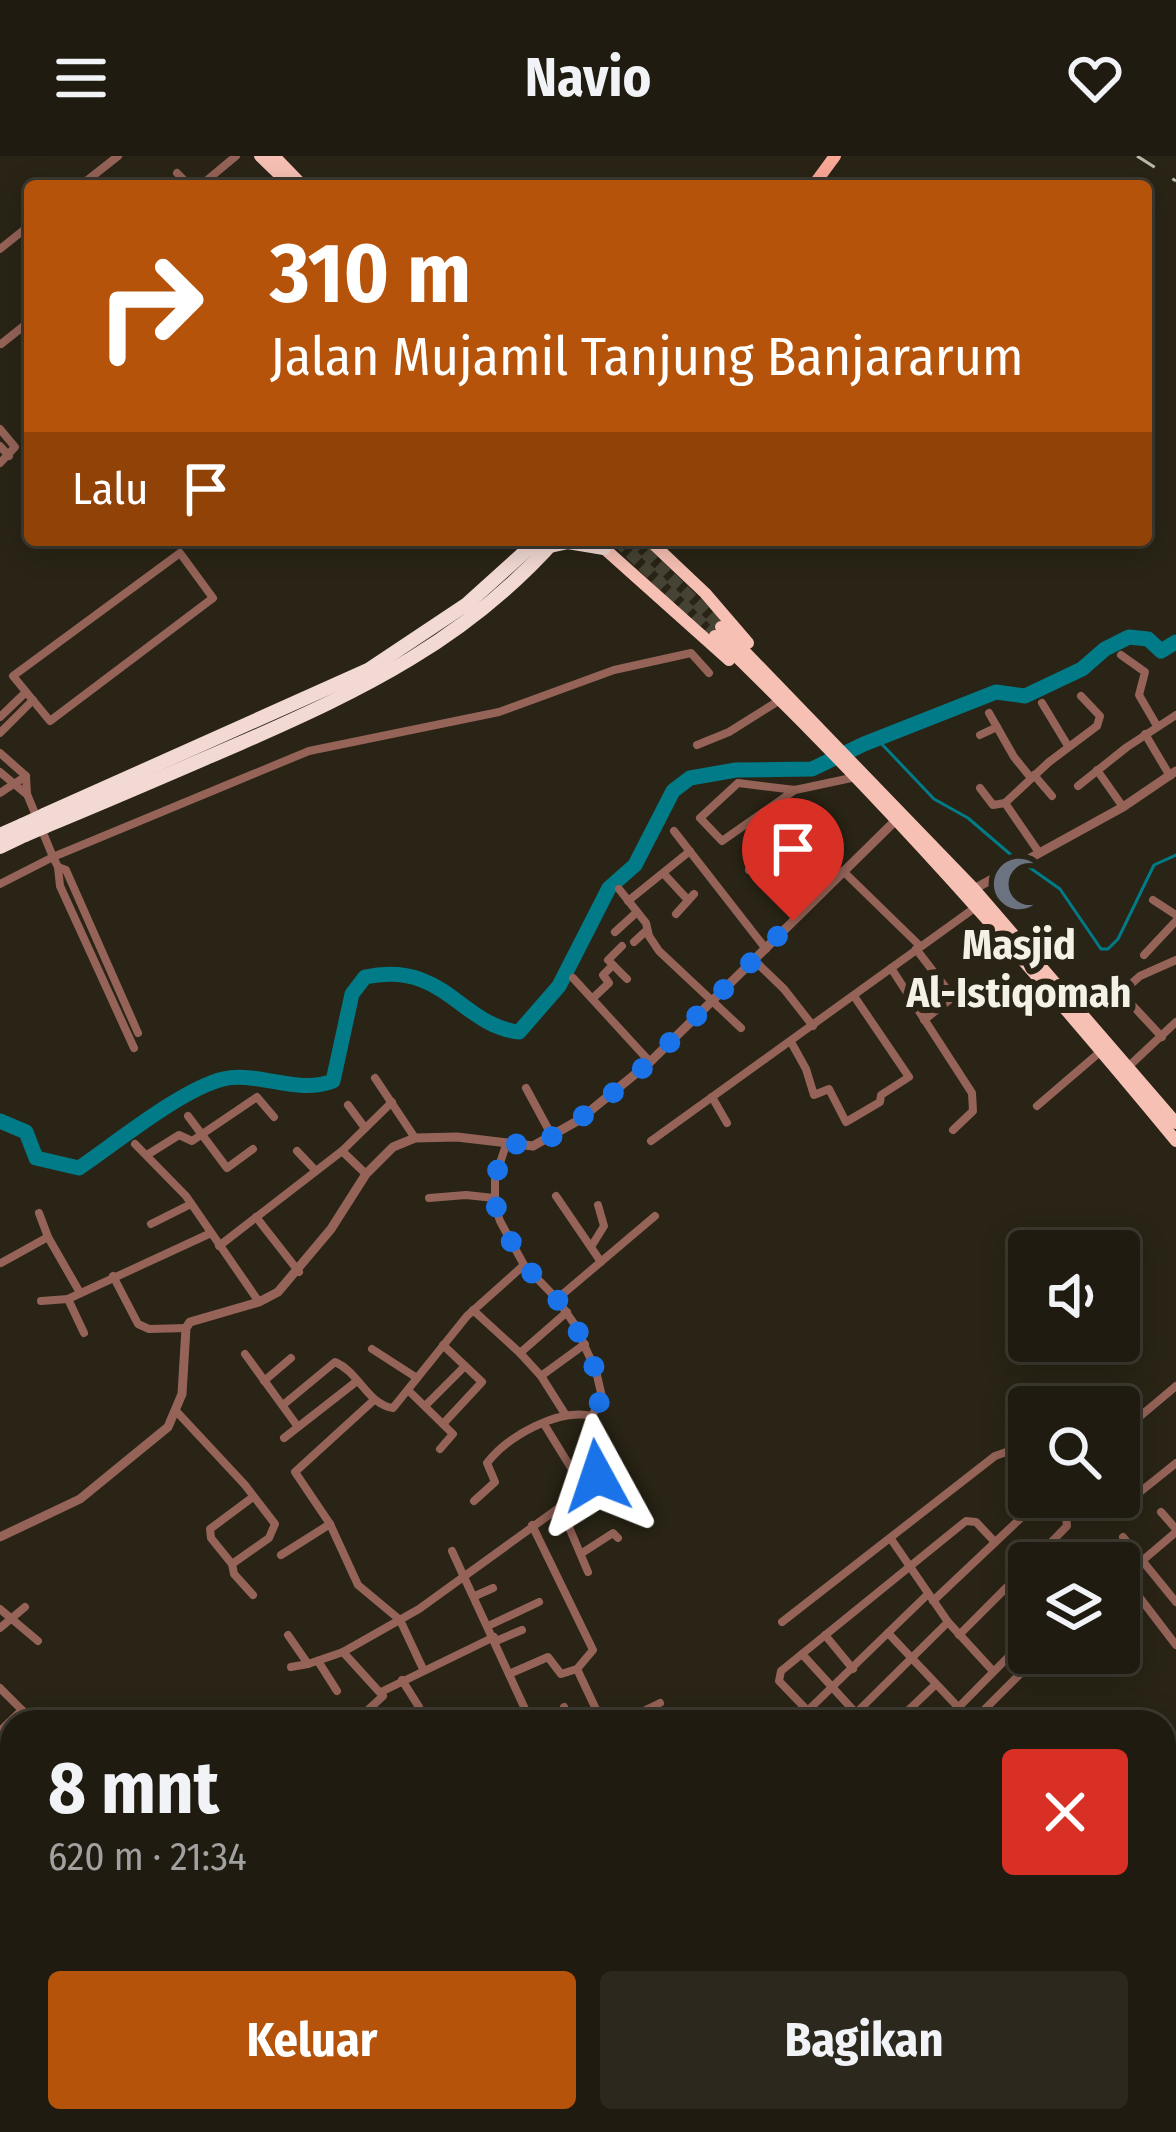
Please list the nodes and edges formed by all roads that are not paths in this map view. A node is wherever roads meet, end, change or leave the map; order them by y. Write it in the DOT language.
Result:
graph roads {
  1 [pos="118,156"];
  2 [pos="236,156"];
  3 [pos="260,156"];
  4 [pos="274,156"];
  5 [pos="177,173"];
  6 [pos="282,179"];
  7 [pos="88,180"];
  8 [pos="184,180"];
  9 [pos="207,180"];
  10 [pos="24,230"];
  11 [pos="0,249"];
  12 [pos="0,429"];
  13 [pos="0,446"];
  14 [pos="4,460"];
  15 [pos="520,546"];
  16 [pos="543,546"];
  17 [pos="544,546"];
  18 [pos="602,546"];
  19 [pos="655,546"];
  20 [pos="718,631"];
  21 [pos="1121,656"];
  22 [pos="755,667"];
  23 [pos="709,673"];
  24 [pos="335,686"];
  25 [pos="29,696"];
  26 [pos="1081,696"];
  27 [pos="781,699"];
  28 [pos="1042,703"];
  29 [pos="989,712"];
  30 [pos="1176,715"];
  31 [pos="0,717"];
  32 [pos="1157,726"];
  33 [pos="997,728"];
  34 [pos="0,733"];
  35 [pos="1144,734"];
  36 [pos="980,735"];
  37 [pos="831,743"];
  38 [pos="697,746"];
  39 [pos="1068,746"];
  40 [pos="0,753"];
  41 [pos="854,769"];
  42 [pos="1097,770"];
  43 [pos="0,772"];
  44 [pos="1173,773"];
  45 [pos="26,776"];
  46 [pos="1033,777"];
  47 [pos="14,785"];
  48 [pos="1078,786"];
  49 [pos="762,788"];
  50 [pos="980,788"];
  51 [pos="795,790"];
  52 [pos="0,793"];
  53 [pos="27,794"];
  54 [pos="1052,796"];
  55 [pos="772,803"];
  56 [pos="1005,803"];
  57 [pos="1123,807"];
  58 [pos="45,820"];
  59 [pos="896,820"];
  60 [pos="24,830"];
  61 [pos="674,831"];
  62 [pos="0,835"];
  63 [pos="763,840"];
  64 [pos="0,847"];
  65 [pos="773,849"];
  66 [pos="690,851"];
  67 [pos="1038,851"];
  68 [pos="52,857"];
  69 [pos="58,867"];
  70 [pos="749,870"];
  71 [pos="843,871"];
  72 [pos="664,874"];
  73 [pos="0,884"];
  74 [pos="619,889"];
  75 [pos="974,889"];
  76 [pos="820,893"];
  77 [pos="1153,900"];
  78 [pos="628,901"];
  79 [pos="976,907"];
  80 [pos="637,912"];
  81 [pos="676,914"];
  82 [pos="1176,918"];
  83 [pos="648,929"];
  84 [pos="615,932"];
  85 [pos="634,942"];
  86 [pos="622,946"];
  87 [pos="918,948"];
  88 [pos="766,949"];
  89 [pos="103,955"];
  90 [pos="1144,955"];
  91 [pos="92,959"];
  92 [pos="754,960"];
  93 [pos="1176,960"];
  94 [pos="613,965"];
  95 [pos="891,968"];
  96 [pos="573,978"];
  97 [pos="627,979"];
  98 [pos="967,986"];
  99 [pos="854,996"];
  100 [pos="953,997"];
  101 [pos="593,998"];
  102 [pos="713,1000"];
  103 [pos="924,1020"];
  104 [pos="1176,1022"];
  105 [pos="813,1026"];
  106 [pos="741,1028"];
  107 [pos="138,1033"];
  108 [pos="1162,1037"];
  109 [pos="791,1042"];
  110 [pos="134,1048"];
  111 [pos="1100,1052"];
  112 [pos="650,1062"];
  113 [pos="1128,1067"];
  114 [pos="375,1078"];
  115 [pos="526,1088"];
  116 [pos="1140,1090"];
  117 [pos="712,1096"];
  118 [pos="392,1102"];
  119 [pos="348,1105"];
  120 [pos="1037,1106"];
  121 [pos="188,1116"];
  122 [pos="274,1117"];
  123 [pos="727,1123"];
  124 [pos="364,1129"];
  125 [pos="952,1130"];
  126 [pos="1174,1131"];
  127 [pos="201,1136"];
  128 [pos="415,1138"];
  129 [pos="553,1138"];
  130 [pos="651,1141"];
  131 [pos="135,1144"];
  132 [pos="506,1144"];
  133 [pos="253,1149"];
  134 [pos="297,1151"];
  135 [pos="342,1151"];
  136 [pos="147,1155"];
  137 [pos="315,1170"];
  138 [pos="366,1174"];
  139 [pos="556,1196"];
  140 [pos="429,1198"];
  141 [pos="494,1198"];
  142 [pos="191,1204"];
  143 [pos="598,1205"];
  144 [pos="39,1213"];
  145 [pos="655,1216"];
  146 [pos="256,1217"];
  147 [pos="151,1224"];
  148 [pos="211,1233"];
  149 [pos="48,1237"];
  150 [pos="219,1246"];
  151 [pos="591,1247"];
  152 [pos="601,1262"];
  153 [pos="1,1264"];
  154 [pos="524,1265"];
  155 [pos="299,1272"];
  156 [pos="113,1276"];
  157 [pos="80,1292"];
  158 [pos="68,1299"];
  159 [pos="557,1299"];
  160 [pos="41,1301"];
  161 [pos="259,1302"];
  162 [pos="473,1310"];
  163 [pos="566,1312"];
  164 [pos="84,1334"];
  165 [pos="185,1334"];
  166 [pos="585,1344"];
  167 [pos="443,1345"];
  168 [pos="372,1348"];
  169 [pos="520,1353"];
  170 [pos="245,1354"];
  171 [pos="291,1358"];
  172 [pos="465,1366"];
  173 [pos="541,1376"];
  174 [pos="417,1378"];
  175 [pos="264,1381"];
  176 [pos="357,1381"];
  177 [pos="1176,1386"];
  178 [pos="408,1390"];
  179 [pos="374,1400"];
  180 [pos="427,1404"];
  181 [pos="283,1405"];
  182 [pos="177,1412"];
  183 [pos="565,1414"];
  184 [pos="592,1416"];
  185 [pos="1140,1416"];
  186 [pos="443,1424"];
  187 [pos="544,1424"];
  188 [pos="298,1427"];
  189 [pos="284,1438"];
  190 [pos="440,1449"];
  191 [pos="1008,1451"];
  192 [pos="1176,1463"];
  193 [pos="584,1489"];
  194 [pos="249,1490"];
  195 [pos="1140,1492"];
  196 [pos="474,1502"];
  197 [pos="560,1506"];
  198 [pos="1161,1512"];
  199 [pos="1021,1518"];
  200 [pos="1066,1518"];
  201 [pos="330,1524"];
  202 [pos="532,1525"];
  203 [pos="1176,1530"];
  204 [pos="2,1535"];
  205 [pos="1123,1537"];
  206 [pos="618,1538"];
  207 [pos="890,1539"];
  208 [pos="994,1541"];
  209 [pos="1052,1542"];
  210 [pos="452,1551"];
  211 [pos="582,1553"];
  212 [pos="280,1556"];
  213 [pos="1142,1561"];
  214 [pos="232,1564"];
  215 [pos="908,1565"];
  216 [pos="588,1572"];
  217 [pos="466,1576"];
  218 [pos="1008,1586"];
  219 [pos="493,1588"];
  220 [pos="253,1595"];
  221 [pos="476,1596"];
  222 [pos="930,1597"];
  223 [pos="1140,1600"];
  224 [pos="538,1602"];
  225 [pos="1176,1602"];
  226 [pos="25,1607"];
  227 [pos="0,1609"];
  228 [pos="10,1617"];
  229 [pos="400,1620"];
  230 [pos="782,1622"];
  231 [pos="948,1622"];
  232 [pos="488,1626"];
  233 [pos="0,1628"];
  234 [pos="522,1630"];
  235 [pos="888,1633"];
  236 [pos="959,1634"];
  237 [pos="288,1635"];
  238 [pos="825,1635"];
  239 [pos="495,1639"];
  240 [pos="38,1641"];
  241 [pos="1176,1645"];
  242 [pos="343,1652"];
  243 [pos="802,1654"];
  244 [pos="1008,1656"];
  245 [pos="913,1659"];
  246 [pos="313,1662"];
  247 [pos="291,1667"];
  248 [pos="423,1669"];
  249 [pos="853,1669"];
  250 [pos="577,1670"];
  251 [pos="993,1671"];
  252 [pos="509,1674"];
  253 [pos="1020,1674"];
  254 [pos="402,1680"];
  255 [pos="936,1684"];
  256 [pos="0,1688"];
  257 [pos="830,1689"];
  258 [pos="338,1691"];
  259 [pos="381,1692"];
  260 [pos="660,1703"];
  261 [pos="564,1707"];
  262 [pos="958,1707"];
  263 [pos="418,1708"];
  264 [pos="22,1709"];
  265 [pos="368,1710"];
  266 [pos="526,1710"];
  267 [pos="565,1710"];
  268 [pos="596,1710"];
  269 [pos="646,1710"];
  270 [pos="807,1710"];
  271 [pos="845,1710"];
  272 [pos="859,1710"];
  273 [pos="909,1710"];
  274 [pos="955,1710"];
  275 [pos="984,1710"];
  1 -- 7 [label="street"];
  2 -- 9 [label="street"];
  3 -- 6 [label="highway"];
  4 -- 6 [label="highway"];
  5 -- 8 [label="street"];
  10 -- 11 [label="street"];
  12 -- 14 [label="street"];
  13 -- 14 [label="street"];
  15 -- 24 [label="highway"];
  16 -- 24 [label="highway"];
  17 -- 58 [label="highway"];
  18 -- 22 [label="highway"];
  19 -- 22 [label="highway"];
  20 -- 22 [label="highway"];
  21 -- 32 [label="street"];
  22 -- 27 [label="highway"];
  22 -- 37 [label="highway"];
  23 -- 68 [label="street"];
  24 -- 58 [label="highway"];
  25 -- 25 [label="street"];
  25 -- 31 [label="street"];
  25 -- 34 [label="street"];
  26 -- 39 [label="street"];
  27 -- 37 [label="highway"];
  27 -- 38 [label="street"];
  28 -- 39 [label="street"];
  29 -- 33 [label="street"];
  30 -- 32 [label="street"];
  32 -- 35 [label="street"];
  33 -- 36 [label="street"];
  33 -- 46 [label="street"];
  35 -- 42 [label="street"];
  35 -- 44 [label="street"];
  37 -- 41 [label="highway"];
  39 -- 46 [label="street"];
  40 -- 45 [label="street"];
  41 -- 51 [label="street"];
  41 -- 59 [label="highway"];
  41 -- 75 [label="highway"];
  42 -- 48 [label="street"];
  42 -- 57 [label="street"];
  43 -- 47 [label="street"];
  44 -- 57 [label="street"];
  45 -- 47 [label="street"];
  45 -- 53 [label="street"];
  46 -- 54 [label="street"];
  46 -- 56 [label="street"];
  47 -- 52 [label="street"];
  47 -- 53 [label="street"];
  49 -- 51 [label="street"];
  49 -- 55 [label="street"];
  49 -- 55 [label="street"];
  50 -- 56 [label="street"];
  51 -- 55 [label="street"];
  53 -- 68 [label="street"];
  56 -- 67 [label="street"];
  57 -- 67 [label="street"];
  58 -- 60 [label="highway, bridge"];
  59 -- 71 [label="street"];
  59 -- 79 [label="highway"];
  60 -- 62 [label="highway"];
  60 -- 64 [label="highway"];
  61 -- 66 [label="street"];
  63 -- 65 [label="street"];
  65 -- 70 [label="street"];
  65 -- 76 [label="street"];
  66 -- 72 [label="street"];
  66 -- 88 [label="street"];
  67 -- 75 [label="street"];
  68 -- 69 [label="street"];
  68 -- 73 [label="street"];
  69 -- 89 [label="street"];
  69 -- 91 [label="street"];
  71 -- 76 [label="street"];
  71 -- 87 [label="street"];
  72 -- 78 [label="street"];
  72 -- 81 [label="street"];
  74 -- 78 [label="street"];
  75 -- 113 [label="highway"];
  76 -- 88 [label="street"];
  77 -- 82 [label="street"];
  78 -- 80 [label="street"];
  79 -- 87 [label="street"];
  79 -- 111 [label="highway"];
  80 -- 83 [label="street"];
  80 -- 84 [label="street"];
  82 -- 90 [label="street"];
  83 -- 85 [label="street"];
  83 -- 102 [label="street"];
  86 -- 94 [label="street"];
  87 -- 95 [label="street"];
  87 -- 100 [label="street"];
  88 -- 92 [label="street"];
  89 -- 91 [label="street"];
  89 -- 107 [label="street"];
  91 -- 110 [label="street"];
  92 -- 102 [label="street"];
  92 -- 105 [label="street"];
  93 -- 108 [label="street"];
  94 -- 97 [label="street"];
  94 -- 101 [label="street"];
  95 -- 99 [label="street"];
  95 -- 103 [label="street"];
  96 -- 101 [label="street"];
  98 -- 100 [label="street"];
  99 -- 105 [label="street"];
  99 -- 109 [label="street"];
  100 -- 103 [label="street"];
  101 -- 112 [label="street"];
  102 -- 106 [label="street"];
  102 -- 112 [label="street"];
  103 -- 125 [label="street"];
  104 -- 108 [label="street"];
  105 -- 109 [label="street"];
  108 -- 113 [label="street"];
  109 -- 117 [label="street"];
  111 -- 116 [label="highway"];
  111 -- 120 [label="street"];
  112 -- 129 [label="street"];
  113 -- 116 [label="highway"];
  114 -- 118 [label="street"];
  115 -- 129 [label="street"];
  116 -- 126 [label="highway"];
  117 -- 123 [label="street"];
  117 -- 130 [label="street"];
  118 -- 124 [label="street"];
  118 -- 128 [label="street"];
  119 -- 124 [label="street"];
  121 -- 127 [label="street"];
  122 -- 127 [label="street"];
  124 -- 135 [label="street"];
  127 -- 133 [label="street"];
  127 -- 136 [label="street"];
  128 -- 132 [label="street"];
  128 -- 138 [label="street"];
  129 -- 132 [label="street"];
  131 -- 136 [label="street"];
  132 -- 141 [label="street"];
  134 -- 137 [label="street"];
  135 -- 137 [label="street"];
  135 -- 138 [label="street"];
  136 -- 142 [label="street"];
  137 -- 146 [label="street"];
  138 -- 155 [label="street"];
  139 -- 151 [label="street"];
  140 -- 141 [label="street"];
  141 -- 154 [label="street"];
  142 -- 147 [label="street"];
  142 -- 148 [label="street"];
  143 -- 151 [label="street"];
  144 -- 149 [label="street"];
  145 -- 152 [label="street"];
  146 -- 150 [label="street"];
  146 -- 155 [label="street"];
  148 -- 150 [label="street"];
  148 -- 156 [label="street"];
  149 -- 153 [label="street"];
  149 -- 157 [label="street"];
  150 -- 161 [label="street"];
  151 -- 152 [label="street"];
  152 -- 159 [label="street"];
  154 -- 159 [label="street"];
  154 -- 162 [label="street"];
  155 -- 161 [label="street"];
  156 -- 157 [label="street"];
  156 -- 165 [label="street"];
  157 -- 158 [label="street"];
  158 -- 160 [label="street"];
  158 -- 164 [label="street"];
  159 -- 163 [label="street"];
  161 -- 165 [label="street"];
  162 -- 167 [label="street"];
  162 -- 169 [label="street"];
  163 -- 166 [label="street"];
  163 -- 169 [label="street"];
  165 -- 182 [label="street"];
  166 -- 173 [label="street"];
  166 -- 184 [label="street"];
  167 -- 172 [label="street"];
  167 -- 174 [label="street"];
  168 -- 174 [label="street"];
  169 -- 173 [label="street"];
  170 -- 175 [label="street"];
  171 -- 175 [label="street"];
  172 -- 180 [label="street"];
  172 -- 186 [label="street"];
  173 -- 183 [label="street"];
  174 -- 178 [label="street"];
  175 -- 181 [label="street"];
  176 -- 179 [label="street"];
  176 -- 181 [label="street"];
  176 -- 188 [label="street"];
  177 -- 185 [label="street"];
  178 -- 179 [label="street"];
  178 -- 186 [label="street"];
  179 -- 201 [label="street"];
  181 -- 188 [label="street"];
  182 -- 194 [label="street"];
  182 -- 204 [label="street"];
  183 -- 184 [label="street"];
  183 -- 187 [label="street"];
  184 -- 193 [label="street"];
  186 -- 190 [label="street"];
  187 -- 193 [label="street"];
  187 -- 196 [label="street"];
  188 -- 189 [label="street"];
  191 -- 207 [label="street"];
  192 -- 195 [label="street"];
  193 -- 197 [label="street"];
  194 -- 214 [label="street"];
  194 -- 214 [label="street"];
  197 -- 202 [label="street"];
  197 -- 211 [label="street"];
  198 -- 203 [label="street"];
  199 -- 208 [label="street"];
  200 -- 209 [label="street"];
  201 -- 212 [label="street"];
  201 -- 229 [label="street"];
  202 -- 217 [label="street"];
  202 -- 250 [label="street"];
  203 -- 213 [label="street"];
  205 -- 213 [label="street"];
  206 -- 211 [label="street"];
  207 -- 215 [label="street"];
  207 -- 230 [label="street"];
  208 -- 215 [label="street"];
  208 -- 222 [label="street"];
  210 -- 217 [label="street"];
  211 -- 216 [label="street"];
  213 -- 225 [label="street"];
  214 -- 220 [label="street"];
  215 -- 222 [label="street"];
  215 -- 238 [label="street"];
  217 -- 221 [label="street"];
  217 -- 229 [label="street"];
  218 -- 236 [label="street"];
  219 -- 221 [label="street"];
  221 -- 232 [label="street"];
  222 -- 231 [label="street"];
  222 -- 235 [label="street"];
  223 -- 241 [label="street"];
  224 -- 232 [label="street"];
  226 -- 228 [label="street"];
  227 -- 228 [label="street"];
  228 -- 233 [label="street"];
  228 -- 240 [label="street"];
  229 -- 242 [label="street"];
  229 -- 248 [label="street"];
  231 -- 236 [label="street"];
  231 -- 245 [label="street"];
  232 -- 239 [label="street"];
  234 -- 239 [label="street"];
  235 -- 245 [label="street"];
  235 -- 249 [label="street"];
  236 -- 251 [label="street"];
  237 -- 246 [label="street"];
  238 -- 243 [label="street"];
  238 -- 249 [label="street"];
  239 -- 248 [label="street"];
  239 -- 252 [label="street"];
  242 -- 246 [label="street"];
  242 -- 259 [label="street"];
  243 -- 257 [label="street"];
  243 -- 270 [label="street"];
  244 -- 251 [label="street"];
  245 -- 255 [label="street"];
  245 -- 272 [label="street"];
  246 -- 247 [label="street"];
  246 -- 258 [label="street"];
  248 -- 254 [label="street"];
  249 -- 257 [label="street"];
  250 -- 252 [label="street"];
  250 -- 268 [label="street"];
  251 -- 262 [label="street"];
  252 -- 266 [label="street"];
  253 -- 275 [label="street"];
  254 -- 259 [label="street"];
  254 -- 263 [label="street"];
  255 -- 262 [label="street"];
  255 -- 273 [label="street"];
  256 -- 264 [label="street"];
  257 -- 270 [label="street"];
  257 -- 271 [label="street"];
  259 -- 265 [label="street"];
  260 -- 269 [label="street"];
  261 -- 267 [label="street"];
  262 -- 274 [label="street"];
}
